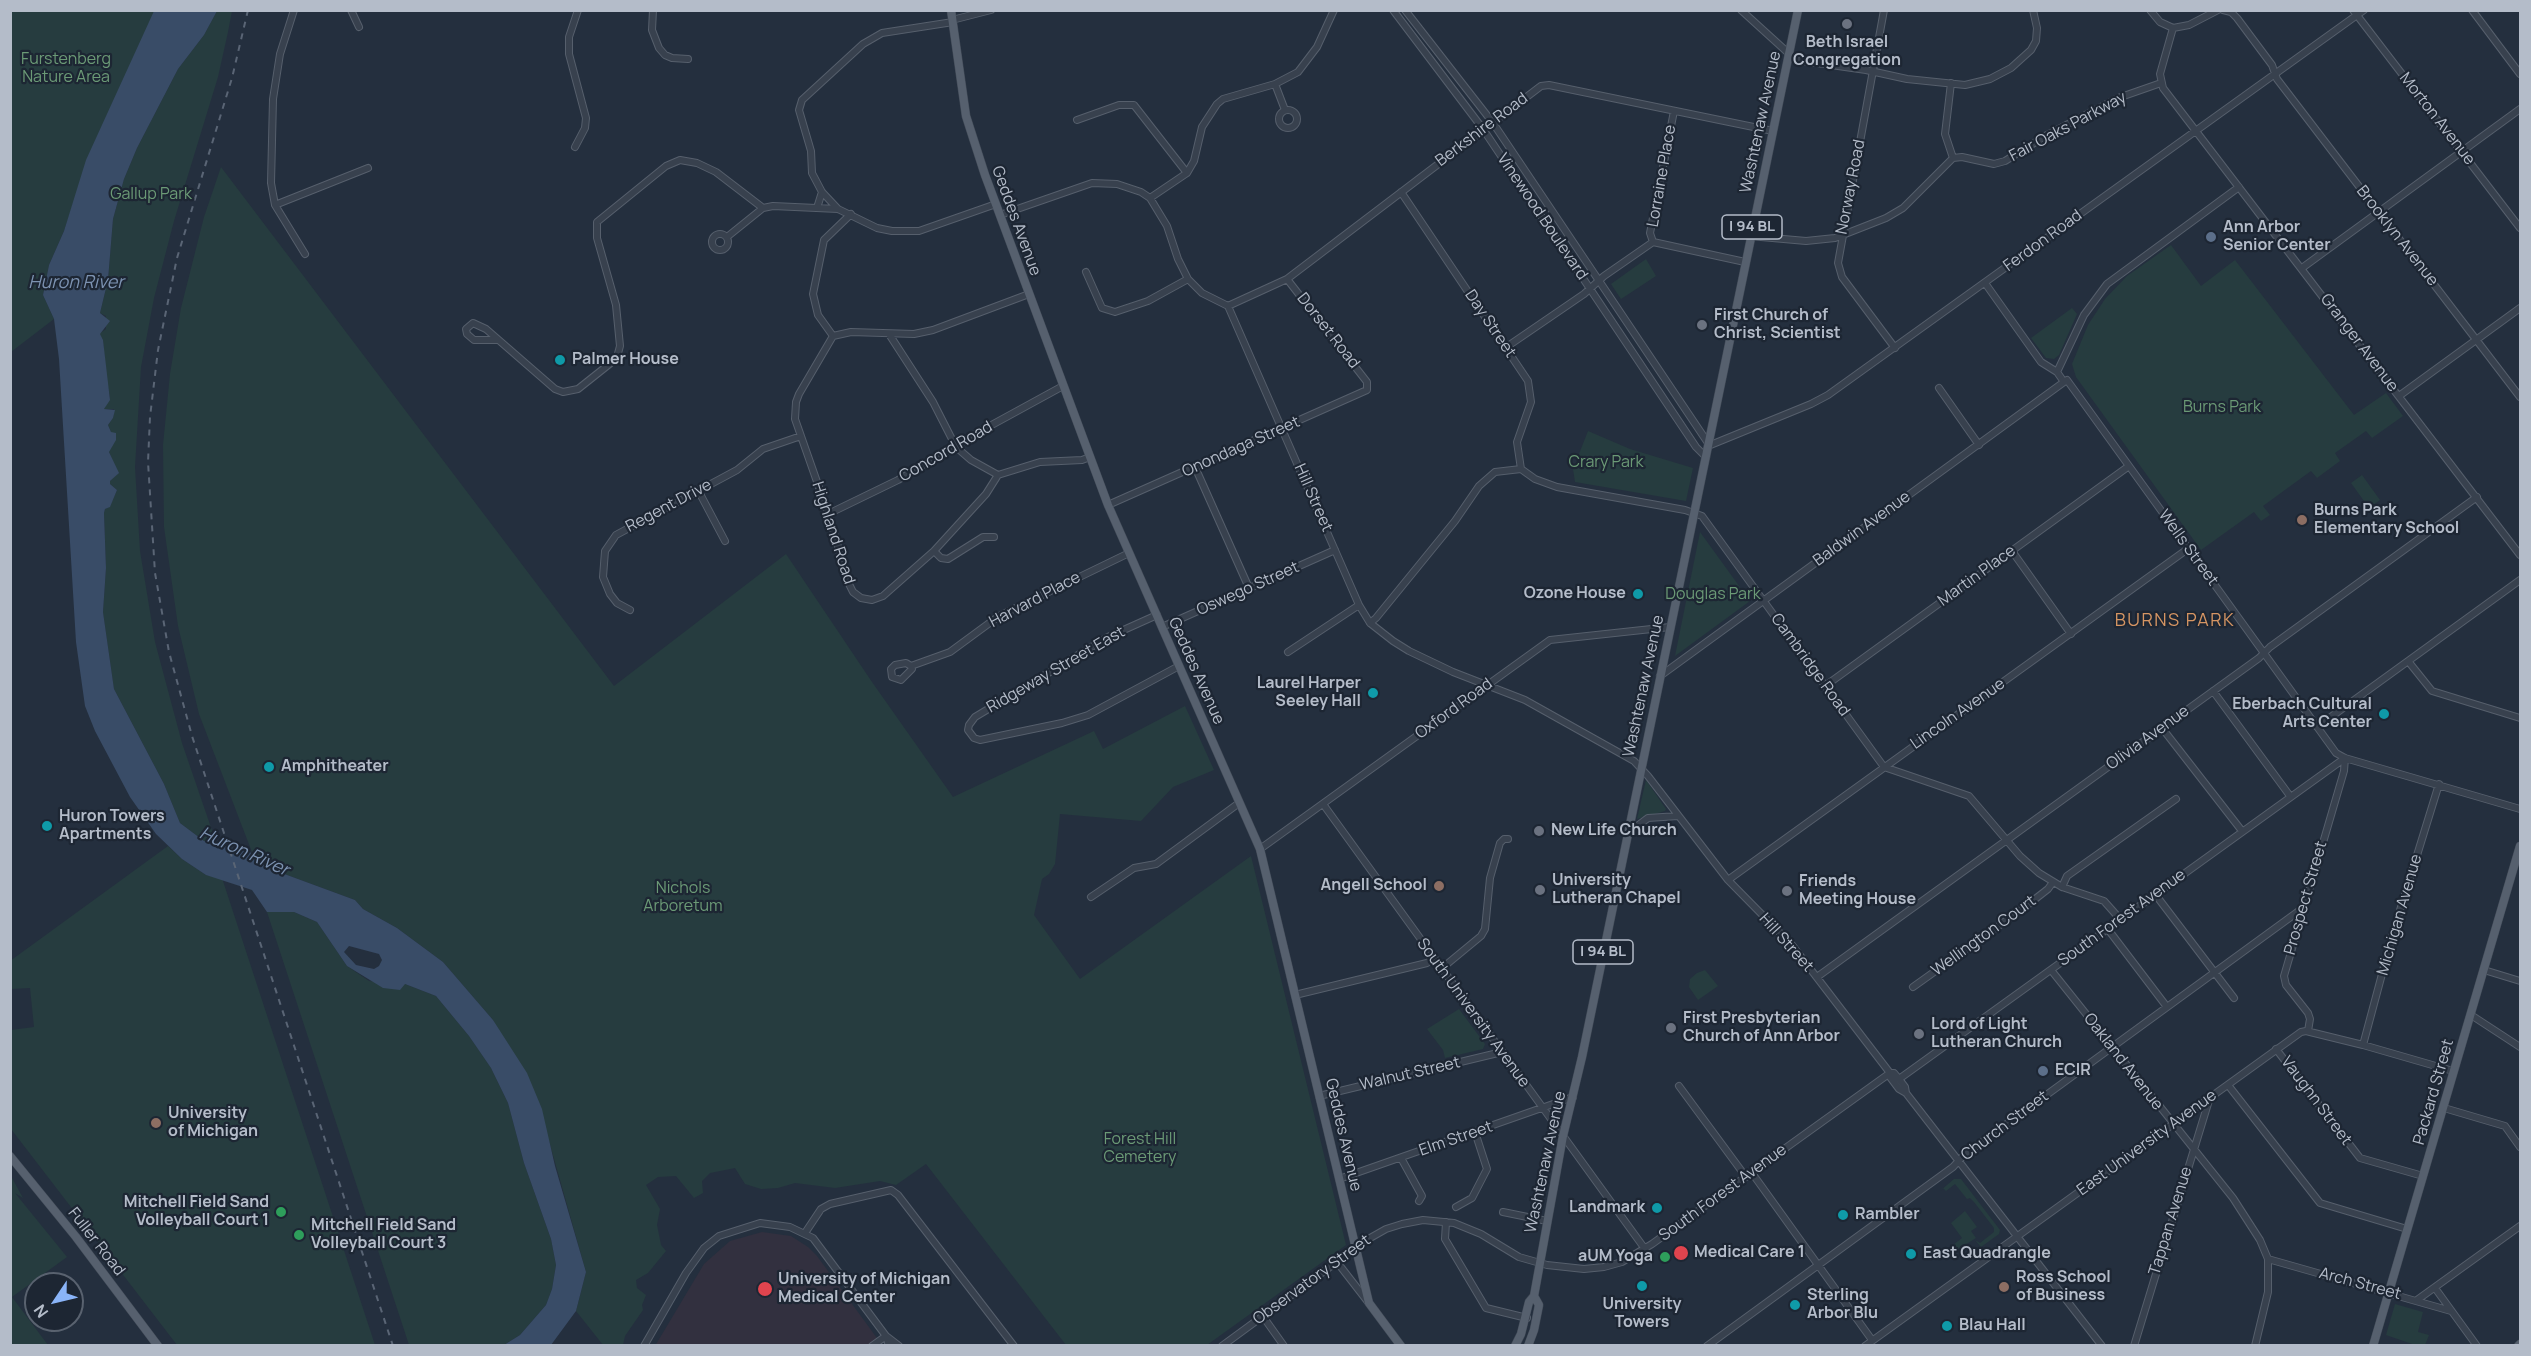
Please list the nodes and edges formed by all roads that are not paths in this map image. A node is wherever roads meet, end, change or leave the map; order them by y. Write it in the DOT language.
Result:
graph roads {
  1 [pos="294,10"];
  2 [pos="351,10"];
  3 [pos="578,10"];
  4 [pos="653,10"];
  5 [pos="951,10"];
  6 [pos="991,10"];
  7 [pos="1334,10"];
  8 [pos="1393,10"];
  9 [pos="1405,10"];
  10 [pos="1741,10"];
  11 [pos="1798,10"];
  12 [pos="1884,10"];
  13 [pos="2033,10"];
  14 [pos="2150,10"];
  15 [pos="2218,10"];
  16 [pos="2223,10"];
  17 [pos="2364,10"];
  18 [pos="2472,10"];
  19 [pos="2355,13"];
  20 [pos="952,21"];
  21 [pos="359,27"];
  22 [pos="2173,28"];
  23 [pos="1789,54"];
  24 [pos="688,58"];
  25 [pos="1873,72"];
  26 [pos="2520,74"];
  27 [pos="2276,75"];
  28 [pos="1951,83"];
  29 [pos="2161,83"];
  30 [pos="1275,84"];
  31 [pos="2520,109"];
  32 [pos="1285,110"];
  33 [pos="1674,111"];
  34 [pos="1077,120"];
  35 [pos="1493,123"];
  36 [pos="1483,129"];
  37 [pos="1773,131"];
  38 [pos="2197,131"];
  39 [pos="575,147"];
  40 [pos="2462,152"];
  41 [pos="1953,158"];
  42 [pos="368,168"];
  43 [pos="1188,173"];
  44 [pos="2239,187"];
  45 [pos="822,192"];
  46 [pos="1401,192"];
  47 [pos="1150,198"];
  48 [pos="996,204"];
  49 [pos="275,205"];
  50 [pos="817,207"];
  51 [pos="763,208"];
  52 [pos="838,209"];
  53 [pos="2378,212"];
  54 [pos="851,214"];
  55 [pos="1000,215"];
  56 [pos="2520,228"];
  57 [pos="1750,236"];
  58 [pos="1842,236"];
  59 [pos="727,237"];
  60 [pos="1653,242"];
  61 [pos="305,254"];
  62 [pos="1745,262"];
  63 [pos="2302,268"];
  64 [pos="1086,272"];
  65 [pos="1188,279"];
  66 [pos="1287,279"];
  67 [pos="1599,281"];
  68 [pos="1985,283"];
  69 [pos="1590,289"];
  70 [pos="1029,294"];
  71 [pos="1228,306"];
  72 [pos="2520,308"];
  73 [pos="889,334"];
  74 [pos="833,336"];
  75 [pos="2476,339"];
  76 [pos="497,340"];
  77 [pos="1505,348"];
  78 [pos="1895,348"];
  79 [pos="2057,372"];
  80 [pos="2064,382"];
  81 [pos="1369,385"];
  82 [pos="1063,386"];
  83 [pos="1939,388"];
  84 [pos="1674,393"];
  85 [pos="2399,396"];
  86 [pos="2520,397"];
  87 [pos="1664,399"];
  88 [pos="1282,429"];
  89 [pos="801,436"];
  90 [pos="1708,444"];
  91 [pos="1979,445"];
  92 [pos="956,447"];
  93 [pos="1706,456"];
  94 [pos="1090,457"];
  95 [pos="2129,466"];
  96 [pos="1195,467"];
  97 [pos="1521,469"];
  98 [pos="998,475"];
  99 [pos="698,490"];
  100 [pos="2477,497"];
  101 [pos="1108,505"];
  102 [pos="1693,512"];
  103 [pos="828,514"];
  104 [pos="994,537"];
  105 [pos="725,541"];
  106 [pos="2188,548"];
  107 [pos="1335,550"];
  108 [pos="934,551"];
  109 [pos="2012,551"];
  110 [pos="1129,553"];
  111 [pos="2520,555"];
  112 [pos="2520,580"];
  113 [pos="1249,588"];
  114 [pos="1763,601"];
  115 [pos="1359,605"];
  116 [pos="630,610"];
  117 [pos="1156,615"];
  118 [pos="1370,623"];
  119 [pos="1162,627"];
  120 [pos="1670,627"];
  121 [pos="2071,634"];
  122 [pos="1288,652"];
  123 [pos="2263,654"];
  124 [pos="2408,661"];
  125 [pos="912,666"];
  126 [pos="1179,666"];
  127 [pos="1660,676"];
  128 [pos="1487,685"];
  129 [pos="1825,686"];
  130 [pos="2213,691"];
  131 [pos="2520,718"];
  132 [pos="2317,727"];
  133 [pos="2162,728"];
  134 [pos="2345,758"];
  135 [pos="1884,767"];
  136 [pos="1641,768"];
  137 [pos="2439,784"];
  138 [pos="2290,796"];
  139 [pos="2176,799"];
  140 [pos="1239,803"];
  141 [pos="1323,804"];
  142 [pos="2520,809"];
  143 [pos="1678,816"];
  144 [pos="2242,831"];
  145 [pos="1627,834"];
  146 [pos="1508,839"];
  147 [pos="2007,840"];
  148 [pos="2520,846"];
  149 [pos="1260,849"];
  150 [pos="1728,880"];
  151 [pos="2053,882"];
  152 [pos="2062,887"];
  153 [pos="2155,894"];
  154 [pos="1091,897"];
  155 [pos="2303,908"];
  156 [pos="2120,919"];
  157 [pos="2107,928"];
  158 [pos="1433,958"];
  159 [pos="1441,969"];
  160 [pos="2050,970"];
  161 [pos="2484,970"];
  162 [pos="2214,971"];
  163 [pos="1817,977"];
  164 [pos="2520,981"];
  165 [pos="1913,987"];
  166 [pos="1295,995"];
  167 [pos="2234,998"];
  168 [pos="2167,1006"];
  169 [pos="2471,1015"];
  170 [pos="2308,1031"];
  171 [pos="2363,1045"];
  172 [pos="2111,1047"];
  173 [pos="2520,1047"];
  174 [pos="2276,1049"];
  175 [pos="1502,1052"];
  176 [pos="2453,1071"];
  177 [pos="1890,1075"];
  178 [pos="1899,1079"];
  179 [pos="2228,1085"];
  180 [pos="1679,1086"];
  181 [pos="1906,1093"];
  182 [pos="1319,1096"];
  183 [pos="1573,1097"];
  184 [pos="2210,1097"];
  185 [pos="1542,1108"];
  186 [pos="2444,1108"];
  187 [pos="2172,1125"];
  188 [pos="1475,1132"];
  189 [pos="1563,1136"];
  190 [pos="2520,1147"];
  191 [pos="2192,1149"];
  192 [pos="10,1156"];
  193 [pos="1401,1158"];
  194 [pos="1958,1161"];
  195 [pos="1749,1175"];
  196 [pos="2423,1176"];
  197 [pos="1339,1179"];
  198 [pos="1419,1201"];
  199 [pos="1456,1207"];
  200 [pos="1503,1212"];
  201 [pos="1446,1221"];
  202 [pos="1547,1221"];
  203 [pos="2520,1226"];
  204 [pos="2407,1228"];
  205 [pos="805,1233"];
  206 [pos="2017,1236"];
  207 [pos="1356,1246"];
  208 [pos="1645,1249"];
  209 [pos="2268,1259"];
  210 [pos="1337,1262"];
  211 [pos="1539,1264"];
  212 [pos="1818,1265"];
  213 [pos="2434,1288"];
  214 [pos="2389,1292"];
  215 [pos="1534,1296"];
  216 [pos="2416,1300"];
  217 [pos="1369,1303"];
  218 [pos="2451,1311"];
  219 [pos="1263,1315"];
  220 [pos="1527,1318"];
  221 [pos="886,1336"];
  222 [pos="1872,1340"];
  223 [pos="1712,1344"];
  224 [pos="158,1346"];
  225 [pos="644,1346"];
  226 [pos="872,1346"];
  227 [pos="889,1346"];
  228 [pos="899,1346"];
  229 [pos="1014,1346"];
  230 [pos="1222,1346"];
  231 [pos="1284,1346"];
  232 [pos="1401,1346"];
  233 [pos="1515,1346"];
  234 [pos="1528,1346"];
  235 [pos="1864,1346"];
  236 [pos="2102,1346"];
  237 [pos="2134,1346"];
  238 [pos="2255,1346"];
  239 [pos="2373,1346"];
  240 [pos="2477,1346"];
  1 -- 49 [label="street"];
  2 -- 21 [label="street"];
  3 -- 39 [label="street"];
  4 -- 24 [label="street"];
  5 -- 20 [label="main road, Geddes Avenue"];
  6 -- 20 [label="street"];
  7 -- 30 [label="street"];
  8 -- 36 [label="street, Vinewood Boulevard"];
  9 -- 35 [label="street, Vinewood Boulevard"];
  10 -- 23 [label="street"];
  11 -- 23 [label="main road, Washtenaw Avenue / I 94 BL"];
  12 -- 25 [label="street, Norway Road"];
  13 -- 28 [label="street"];
  14 -- 22 [label="street"];
  15 -- 22 [label="street"];
  16 -- 27 [label="street, Brooklyn Avenue"];
  17 -- 19 [label="street, Ferdon Road"];
  18 -- 26 [label="street"];
  19 -- 27 [label="street, Ferdon Road"];
  19 -- 40 [label="street, Morton Avenue"];
  20 -- 45 [label="street"];
  20 -- 48 [label="main road, Geddes Avenue"];
  22 -- 29 [label="street"];
  23 -- 25 [label="street"];
  23 -- 37 [label="main road, Washtenaw Avenue / I 94 BL"];
  25 -- 28 [label="street"];
  25 -- 58 [label="street, Norway Road"];
  27 -- 38 [label="street, Ferdon Road"];
  27 -- 53 [label="street, Brooklyn Avenue"];
  28 -- 41 [label="street"];
  29 -- 38 [label="street, Granger Avenue"];
  29 -- 41 [label="street, Fair Oaks Parkway"];
  30 -- 32 [label="street"];
  30 -- 43 [label="street"];
  31 -- 40 [label="street"];
  33 -- 35 [label="street, Berkshire Road"];
  33 -- 37 [label="street, Berkshire Road"];
  33 -- 60 [label="street, Lorraine Place"];
  34 -- 43 [label="street"];
  35 -- 36 [label="street, Berkshire Road"];
  35 -- 67 [label="street, Vinewood Boulevard"];
  36 -- 46 [label="street, Berkshire Road"];
  36 -- 69 [label="street, Vinewood Boulevard"];
  37 -- 57 [label="main road, Washtenaw Avenue / I 94 BL"];
  38 -- 44 [label="street, Granger Avenue"];
  38 -- 68 [label="street, Ferdon Road"];
  40 -- 53 [label="street"];
  40 -- 56 [label="street, Morton Avenue"];
  41 -- 58 [label="street"];
  42 -- 49 [label="street"];
  43 -- 47 [label="street"];
  44 -- 63 [label="street, Granger Avenue"];
  44 -- 79 [label="street"];
  45 -- 50 [label="street"];
  45 -- 52 [label="street"];
  46 -- 66 [label="street, Berkshire Road"];
  46 -- 77 [label="street, Day Street"];
  47 -- 55 [label="street"];
  47 -- 65 [label="street"];
  48 -- 54 [label="street"];
  48 -- 55 [label="main road, Geddes Avenue"];
  49 -- 61 [label="street"];
  50 -- 51 [label="street"];
  50 -- 52 [label="street"];
  51 -- 59 [label="street"];
  51 -- 76 [label="street"];
  52 -- 54 [label="street"];
  53 -- 63 [label="street"];
  53 -- 75 [label="street, Brooklyn Avenue"];
  54 -- 74 [label="street"];
  55 -- 70 [label="main road, Geddes Avenue"];
  57 -- 58 [label="street"];
  57 -- 62 [label="main road, Washtenaw Avenue / I 94 BL"];
  58 -- 78 [label="street, Norway Road"];
  60 -- 62 [label="street"];
  60 -- 67 [label="street"];
  62 -- 90 [label="main road, Washtenaw Avenue / I 94 BL"];
  63 -- 85 [label="street, Granger Avenue"];
  64 -- 65 [label="street"];
  65 -- 71 [label="street"];
  66 -- 71 [label="street, Berkshire Road"];
  66 -- 81 [label="street, Dorset Road"];
  67 -- 69 [label="street"];
  67 -- 84 [label="street, Vinewood Boulevard"];
  68 -- 78 [label="street, Ferdon Road"];
  68 -- 79 [label="street, Wells Street"];
  69 -- 77 [label="street"];
  69 -- 87 [label="street, Vinewood Boulevard"];
  70 -- 73 [label="street"];
  70 -- 82 [label="main road, Geddes Avenue"];
  71 -- 88 [label="street, Hill Street"];
  72 -- 75 [label="street"];
  73 -- 74 [label="street"];
  73 -- 92 [label="street"];
  74 -- 89 [label="street, Highland Road"];
  75 -- 85 [label="street"];
  75 -- 86 [label="street, Brooklyn Avenue"];
  76 -- 76 [label="street"];
  77 -- 97 [label="street, Day Street"];
  78 -- 90 [label="street, Ferdon Road"];
  79 -- 80 [label="street, Wells Street"];
  80 -- 91 [label="street, Baldwin Avenue"];
  80 -- 95 [label="street, Wells Street"];
  81 -- 88 [label="street, Onondaga Street"];
  82 -- 92 [label="street, Concord Road"];
  82 -- 94 [label="main road, Geddes Avenue"];
  83 -- 91 [label="street"];
  84 -- 87 [label="street"];
  84 -- 90 [label="street, Vinewood Boulevard"];
  85 -- 100 [label="street, Granger Avenue"];
  87 -- 93 [label="street, Vinewood Boulevard"];
  88 -- 96 [label="street, Onondaga Street"];
  88 -- 107 [label="street, Hill Street"];
  89 -- 99 [label="street, Regent Drive"];
  89 -- 103 [label="street, Highland Road"];
  90 -- 93 [label="main road, Washtenaw Avenue / I 94 BL"];
  91 -- 114 [label="street, Baldwin Avenue"];
  92 -- 98 [label="street"];
  92 -- 103 [label="street, Concord Road"];
  93 -- 102 [label="main road, Washtenaw Avenue / I 94 BL"];
  94 -- 98 [label="street"];
  94 -- 101 [label="main road, Geddes Avenue"];
  95 -- 106 [label="street, Wells Street"];
  95 -- 109 [label="street, Martin Place"];
  96 -- 101 [label="street, Onondaga Street"];
  96 -- 113 [label="street"];
  97 -- 102 [label="street"];
  97 -- 118 [label="street"];
  98 -- 108 [label="street, Highland Road"];
  99 -- 105 [label="street"];
  99 -- 116 [label="street, Regent Drive"];
  100 -- 111 [label="street, Granger Avenue"];
  100 -- 123 [label="street, Olivia Avenue"];
  101 -- 110 [label="main road, Geddes Avenue"];
  102 -- 114 [label="street, Cambridge Road"];
  102 -- 120 [label="main road, Washtenaw Avenue / I 94 BL"];
  103 -- 108 [label="street, Highland Road"];
  104 -- 108 [label="street"];
  106 -- 121 [label="street, Lincoln Avenue"];
  106 -- 123 [label="street, Wells Street"];
  107 -- 113 [label="street, Oswego Street"];
  107 -- 115 [label="street, Hill Street"];
  109 -- 121 [label="street"];
  109 -- 129 [label="street, Martin Place"];
  110 -- 117 [label="main road, Geddes Avenue"];
  110 -- 125 [label="street, Harvard Place"];
  112 -- 124 [label="street"];
  113 -- 119 [label="street, Oswego Street"];
  114 -- 127 [label="street, Baldwin Avenue"];
  114 -- 129 [label="street, Cambridge Road"];
  115 -- 118 [label="street, Hill Street"];
  115 -- 122 [label="street"];
  117 -- 119 [label="main road, Geddes Avenue"];
  117 -- 126 [label="street, Ridgeway Street East"];
  118 -- 128 [label="street, Hill Street"];
  119 -- 126 [label="main road, Geddes Avenue"];
  120 -- 127 [label="main road, Washtenaw Avenue / I 94 BL"];
  120 -- 128 [label="street, Oxford Road"];
  121 -- 135 [label="street, Lincoln Avenue"];
  123 -- 130 [label="street, Olivia Avenue"];
  123 -- 132 [label="street, Wells Street"];
  124 -- 131 [label="street"];
  124 -- 132 [label="street"];
  126 -- 140 [label="main road, Geddes Avenue"];
  127 -- 136 [label="main road, Washtenaw Avenue / I 94 BL"];
  128 -- 136 [label="street, Hill Street"];
  128 -- 141 [label="street, Oxford Road"];
  129 -- 135 [label="street, Cambridge Road"];
  130 -- 133 [label="street, Olivia Avenue"];
  130 -- 138 [label="street"];
  132 -- 134 [label="street, Wells Street"];
  133 -- 144 [label="street"];
  133 -- 147 [label="street, Olivia Avenue"];
  134 -- 137 [label="street, Wells Street"];
  134 -- 138 [label="street, South Forest Avenue"];
  134 -- 155 [label="street, Prospect Street"];
  135 -- 147 [label="street"];
  135 -- 150 [label="street, Lincoln Avenue"];
  136 -- 143 [label="street, Hill Street"];
  136 -- 145 [label="main road, Washtenaw Avenue / I 94 BL"];
  137 -- 142 [label="street, Wells Street"];
  137 -- 171 [label="street, Michigan Avenue"];
  138 -- 144 [label="street, South Forest Avenue"];
  139 -- 152 [label="street"];
  140 -- 149 [label="main road, Geddes Avenue"];
  140 -- 154 [label="street"];
  141 -- 149 [label="street, Oxford Road"];
  141 -- 158 [label="street, South University Avenue"];
  143 -- 145 [label="street"];
  143 -- 150 [label="street, Hill Street"];
  144 -- 153 [label="street, South Forest Avenue"];
  145 -- 183 [label="main road, Washtenaw Avenue / I 94 BL"];
  146 -- 159 [label="street"];
  147 -- 151 [label="street"];
  147 -- 163 [label="street, Olivia Avenue"];
  148 -- 161 [label="main road, Packard Street"];
  149 -- 166 [label="main road, Geddes Avenue"];
  150 -- 163 [label="street, Hill Street"];
  151 -- 152 [label="street"];
  151 -- 165 [label="street, Wellington Court"];
  152 -- 156 [label="street"];
  153 -- 156 [label="street, South Forest Avenue"];
  153 -- 162 [label="street"];
  155 -- 162 [label="street, Church Street"];
  155 -- 170 [label="street, Prospect Street"];
  156 -- 157 [label="street, South Forest Avenue"];
  157 -- 160 [label="street, South Forest Avenue"];
  157 -- 168 [label="street"];
  158 -- 159 [label="street, South University Avenue"];
  158 -- 166 [label="street"];
  159 -- 175 [label="street, South University Avenue"];
  160 -- 172 [label="street, Oakland Avenue"];
  160 -- 178 [label="street, South Forest Avenue"];
  161 -- 164 [label="street"];
  161 -- 169 [label="main road, Packard Street"];
  162 -- 167 [label="street"];
  162 -- 168 [label="street, Church Street"];
  163 -- 177 [label="street, Hill Street"];
  166 -- 182 [label="main road, Geddes Avenue"];
  168 -- 172 [label="street, Church Street"];
  169 -- 173 [label="street"];
  169 -- 176 [label="main road, Packard Street"];
  170 -- 171 [label="street"];
  170 -- 174 [label="street, East University Avenue"];
  171 -- 176 [label="street"];
  172 -- 187 [label="street, Oakland Avenue"];
  172 -- 194 [label="street, Church Street"];
  174 -- 179 [label="street, East University Avenue"];
  174 -- 196 [label="street, Vaughn Street"];
  175 -- 182 [label="street, Walnut Street"];
  175 -- 185 [label="street, South University Avenue"];
  176 -- 186 [label="main road, Packard Street"];
  177 -- 178 [label="street, Hill Street"];
  177 -- 181 [label="street, Hill Street"];
  177 -- 195 [label="street, South Forest Avenue"];
  178 -- 181 [label="street, Hill Street"];
  179 -- 184 [label="street, East University Avenue"];
  179 -- 204 [label="street"];
  180 -- 195 [label="street"];
  181 -- 194 [label="street, Hill Street"];
  182 -- 197 [label="main road, Geddes Avenue"];
  183 -- 185 [label="street, Elm Street"];
  183 -- 189 [label="main road, Washtenaw Avenue / I 94 BL"];
  184 -- 187 [label="street, East University Avenue"];
  184 -- 191 [label="street, Tappan Avenue"];
  185 -- 188 [label="street, Elm Street"];
  185 -- 189 [label="street, South University Avenue"];
  186 -- 190 [label="street"];
  186 -- 196 [label="main road, Packard Street"];
  187 -- 191 [label="street, Oakland Avenue"];
  187 -- 206 [label="street, East University Avenue"];
  188 -- 193 [label="street, Elm Street"];
  188 -- 199 [label="street"];
  189 -- 202 [label="main road, Washtenaw Avenue / I 94 BL"];
  189 -- 208 [label="street, South University Avenue"];
  191 -- 209 [label="street, Oakland Avenue"];
  191 -- 237 [label="street, Tappan Avenue"];
  192 -- 224 [label="main road, Fuller Road"];
  193 -- 197 [label="street, Elm Street"];
  193 -- 198 [label="street"];
  194 -- 206 [label="street, Hill Street"];
  194 -- 212 [label="street, Church Street"];
  195 -- 208 [label="street, South Forest Avenue"];
  195 -- 212 [label="street"];
  196 -- 204 [label="main road, Packard Street"];
  197 -- 207 [label="main road, Geddes Avenue"];
  200 -- 202 [label="street"];
  201 -- 207 [label="street, Observatory Street"];
  201 -- 211 [label="street, Observatory Street"];
  201 -- 220 [label="street"];
  202 -- 211 [label="main road, Washtenaw Avenue / I 94 BL"];
  203 -- 213 [label="street"];
  204 -- 214 [label="main road, Packard Street"];
  205 -- 221 [label="street"];
  205 -- 225 [label="street"];
  205 -- 229 [label="street"];
  206 -- 222 [label="street, East University Avenue"];
  206 -- 236 [label="street, Hill Street"];
  207 -- 210 [label="street, Observatory Street"];
  207 -- 217 [label="main road, Geddes Avenue"];
  208 -- 211 [label="street, South Forest Avenue"];
  209 -- 214 [label="street, Arch Street"];
  209 -- 238 [label="street, Oakland Avenue"];
  210 -- 217 [label="street"];
  210 -- 219 [label="street, Observatory Street"];
  211 -- 215 [label="main road, Washtenaw Avenue / I 94 BL"];
  212 -- 222 [label="street"];
  212 -- 223 [label="street, Church Street"];
  213 -- 216 [label="street"];
  213 -- 218 [label="street"];
  214 -- 216 [label="street, Arch Street"];
  214 -- 239 [label="main road, Packard Street"];
  215 -- 220 [label="main road, Washtenaw Avenue / I 94 BL"];
  215 -- 234 [label="main road, Washtenaw Avenue / I 94 BL"];
  216 -- 218 [label="street, Arch Street"];
  217 -- 232 [label="main road, Geddes Avenue"];
  218 -- 240 [label="street"];
  219 -- 230 [label="street, Observatory Street"];
  219 -- 231 [label="street"];
  220 -- 233 [label="main road, Washtenaw Avenue / I 94 BL"];
  221 -- 226 [label="street"];
  221 -- 227 [label="street"];
  221 -- 228 [label="street"];
  222 -- 235 [label="street, East University Avenue"];
}
